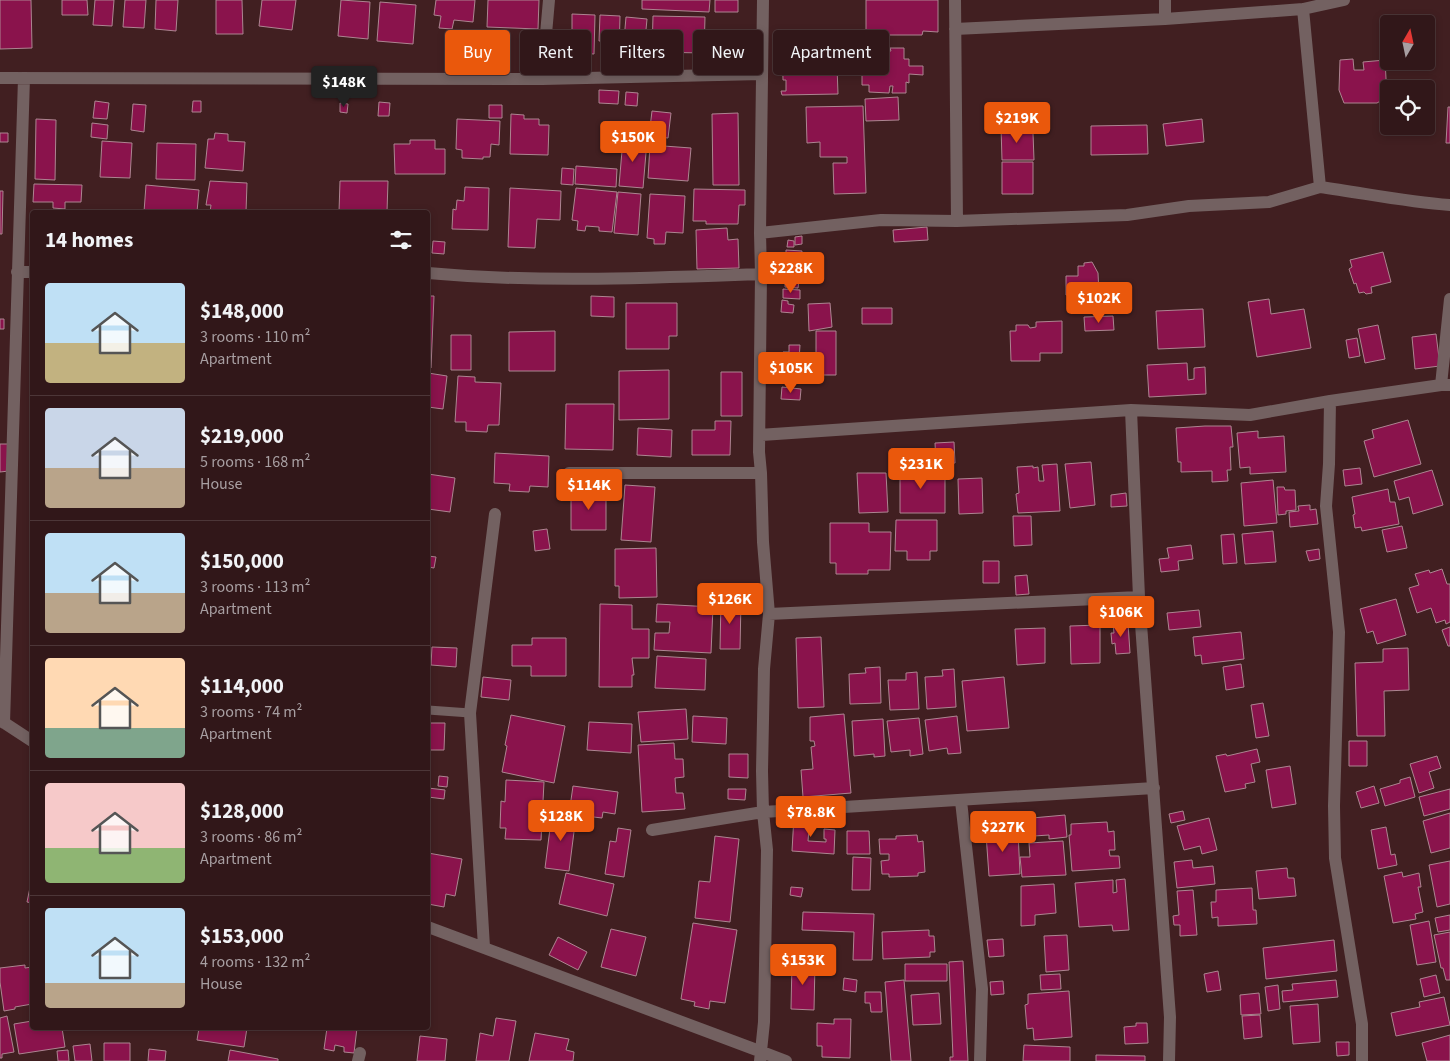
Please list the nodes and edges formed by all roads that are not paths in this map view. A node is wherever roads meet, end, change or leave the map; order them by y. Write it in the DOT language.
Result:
graph roads {
  1 [pos="549,0"];
  2 [pos="763,0"];
  3 [pos="955,0"];
  4 [pos="1165,0"];
  5 [pos="1344,0"];
  6 [pos="1303,9"];
  7 [pos="1165,18"];
  8 [pos="955,29"];
  9 [pos="763,30"];
  10 [pos="718,75"];
  11 [pos="762,75"];
  12 [pos="0,78"];
  13 [pos="24,78"];
  14 [pos="542,79"];
  15 [pos="1320,187"];
  16 [pos="1450,205"];
  17 [pos="957,221"];
  18 [pos="760,233"];
  19 [pos="17,272"];
  20 [pos="30,272"];
  21 [pos="430,272"];
  22 [pos="761,274"];
  23 [pos="1450,299"];
  24 [pos="1446,385"];
  25 [pos="1330,401"];
  26 [pos="1131,410"];
  27 [pos="760,436"];
  28 [pos="569,473"];
  29 [pos="761,473"];
  30 [pos="495,514"];
  31 [pos="1139,597"];
  32 [pos="769,614"];
  33 [pos="430,710"];
  34 [pos="470,714"];
  35 [pos="2,722"];
  36 [pos="30,740"];
  37 [pos="1154,788"];
  38 [pos="961,801"];
  39 [pos="763,812"];
  40 [pos="652,830"];
  41 [pos="430,928"];
  42 [pos="484,947"];
  43 [pos="761,1056"];
  44 [pos="786,1061"];
  45 [pos="980,1061"];
  46 [pos="1169,1061"];
  47 [pos="1362,1061"];
  1 -- 14 [label="street"];
  2 -- 9 [label="street"];
  3 -- 8 [label="street"];
  4 -- 7 [label="street"];
  5 -- 6 [label="street"];
  6 -- 7 [label="street"];
  6 -- 15 [label="street"];
  7 -- 8 [label="street"];
  8 -- 17 [label="street"];
  10 -- 14 [label="street"];
  11 -- 18 [label="street"];
  12 -- 13 [label="street"];
  13 -- 14 [label="street"];
  13 -- 19 [label="street"];
  15 -- 16 [label="street"];
  15 -- 17 [label="street"];
  17 -- 18 [label="street"];
  18 -- 22 [label="street"];
  19 -- 20 [label="street"];
  19 -- 35 [label="street"];
  21 -- 22 [label="street"];
  22 -- 27 [label="street"];
  23 -- 24 [label="street"];
  24 -- 25 [label="street"];
  25 -- 26 [label="street"];
  25 -- 47 [label="street"];
  26 -- 27 [label="street"];
  26 -- 31 [label="street"];
  27 -- 29 [label="street"];
  28 -- 29 [label="street"];
  29 -- 32 [label="street"];
  30 -- 34 [label="street"];
  31 -- 32 [label="street"];
  31 -- 37 [label="street"];
  32 -- 39 [label="street"];
  33 -- 34 [label="lane"];
  34 -- 42 [label="street"];
  35 -- 36 [label="street"];
  37 -- 38 [label="street"];
  37 -- 46 [label="street"];
  38 -- 39 [label="street"];
  38 -- 45 [label="street"];
  39 -- 40 [label="street"];
  39 -- 43 [label="street"];
  41 -- 42 [label="street"];
  42 -- 43 [label="street"];
  43 -- 44 [label="street"];
}
